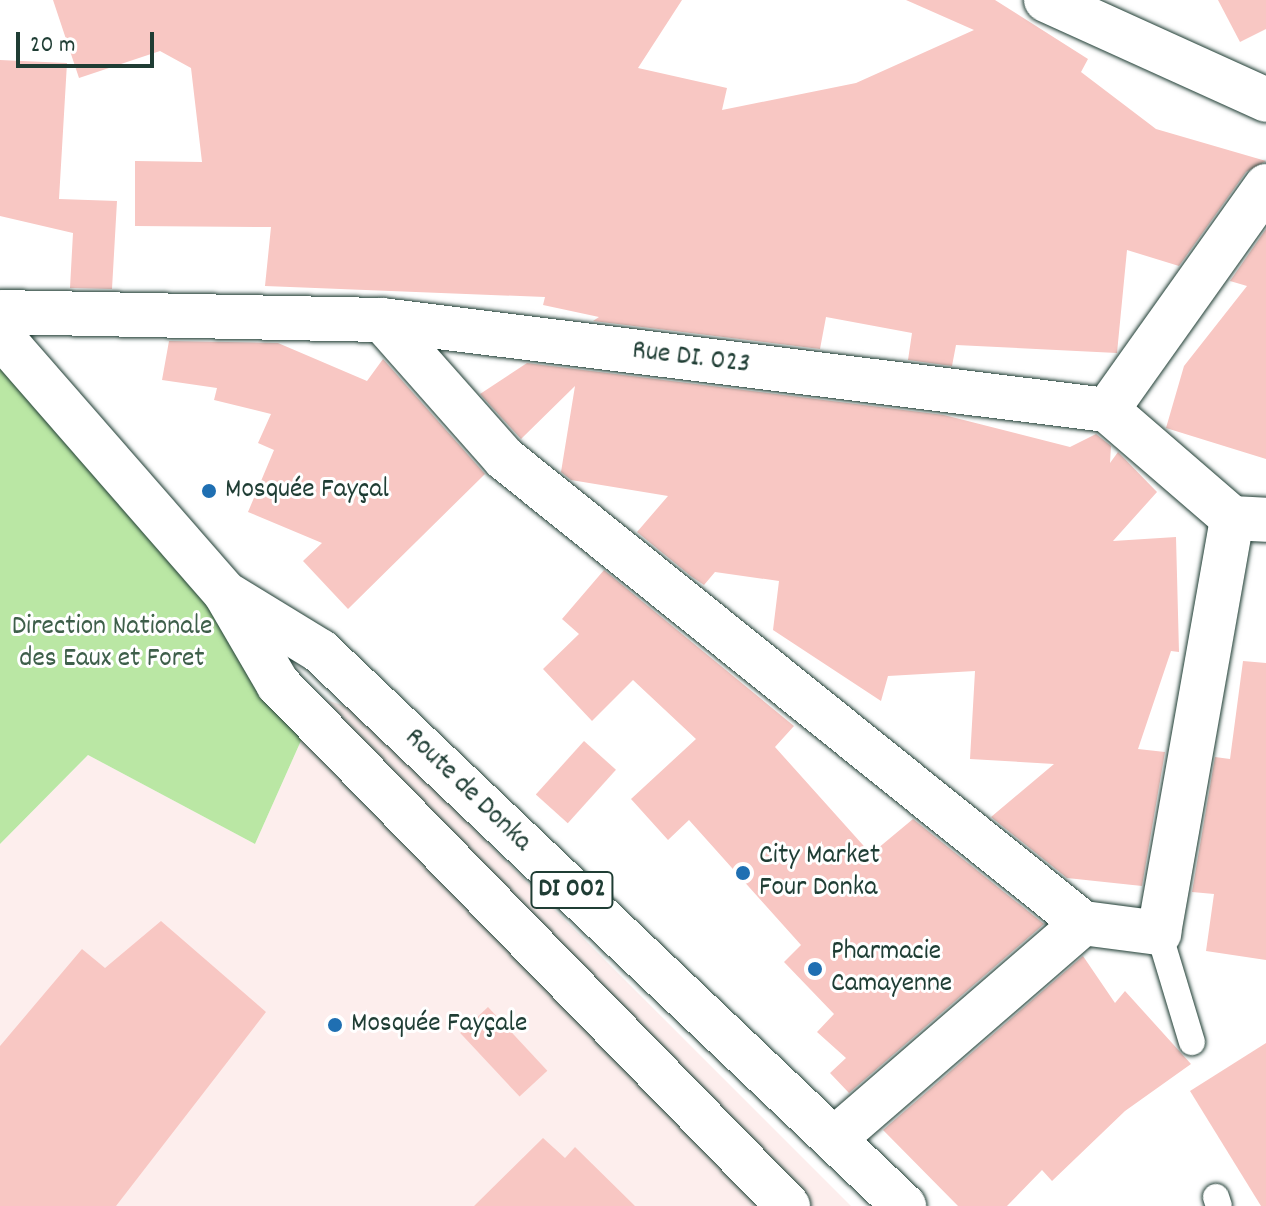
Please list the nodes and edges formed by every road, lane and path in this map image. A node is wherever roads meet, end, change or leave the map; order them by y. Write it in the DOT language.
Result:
graph roads {
  1 [pos="1046,0"];
  2 [pos="1266,100"];
  3 [pos="1266,186"];
  4 [pos="0,312"];
  5 [pos="382,320"];
  6 [pos="0,335"];
  7 [pos="1107,410"];
  8 [pos="1249,519"];
  9 [pos="225,593"];
  10 [pos="1083,923"];
  11 [pos="1159,933"];
  12 [pos="1192,1042"];
  13 [pos="834,1139"];
  14 [pos="788,1206"];
  15 [pos="904,1206"];
  1 -- 2 [label="street"];
  3 -- 7 [label="street"];
  4 -- 5 [label="street, Rue DI. 023"];
  5 -- 7 [label="street, Rue DI. 023"];
  5 -- 10 [label="street"];
  6 -- 9 [label="street, Route de Donka / DI 002"];
  7 -- 8 [label="street"];
  8 -- 11 [label="street"];
  9 -- 13 [label="street, Route de Donka / DI 002"];
  9 -- 14 [label="street, Route de Donka / DI 002"];
  10 -- 11 [label="street"];
  10 -- 13 [label="street"];
  11 -- 12 [label="lane"];
  13 -- 15 [label="street, Route de Donka / DI 002"];
}
